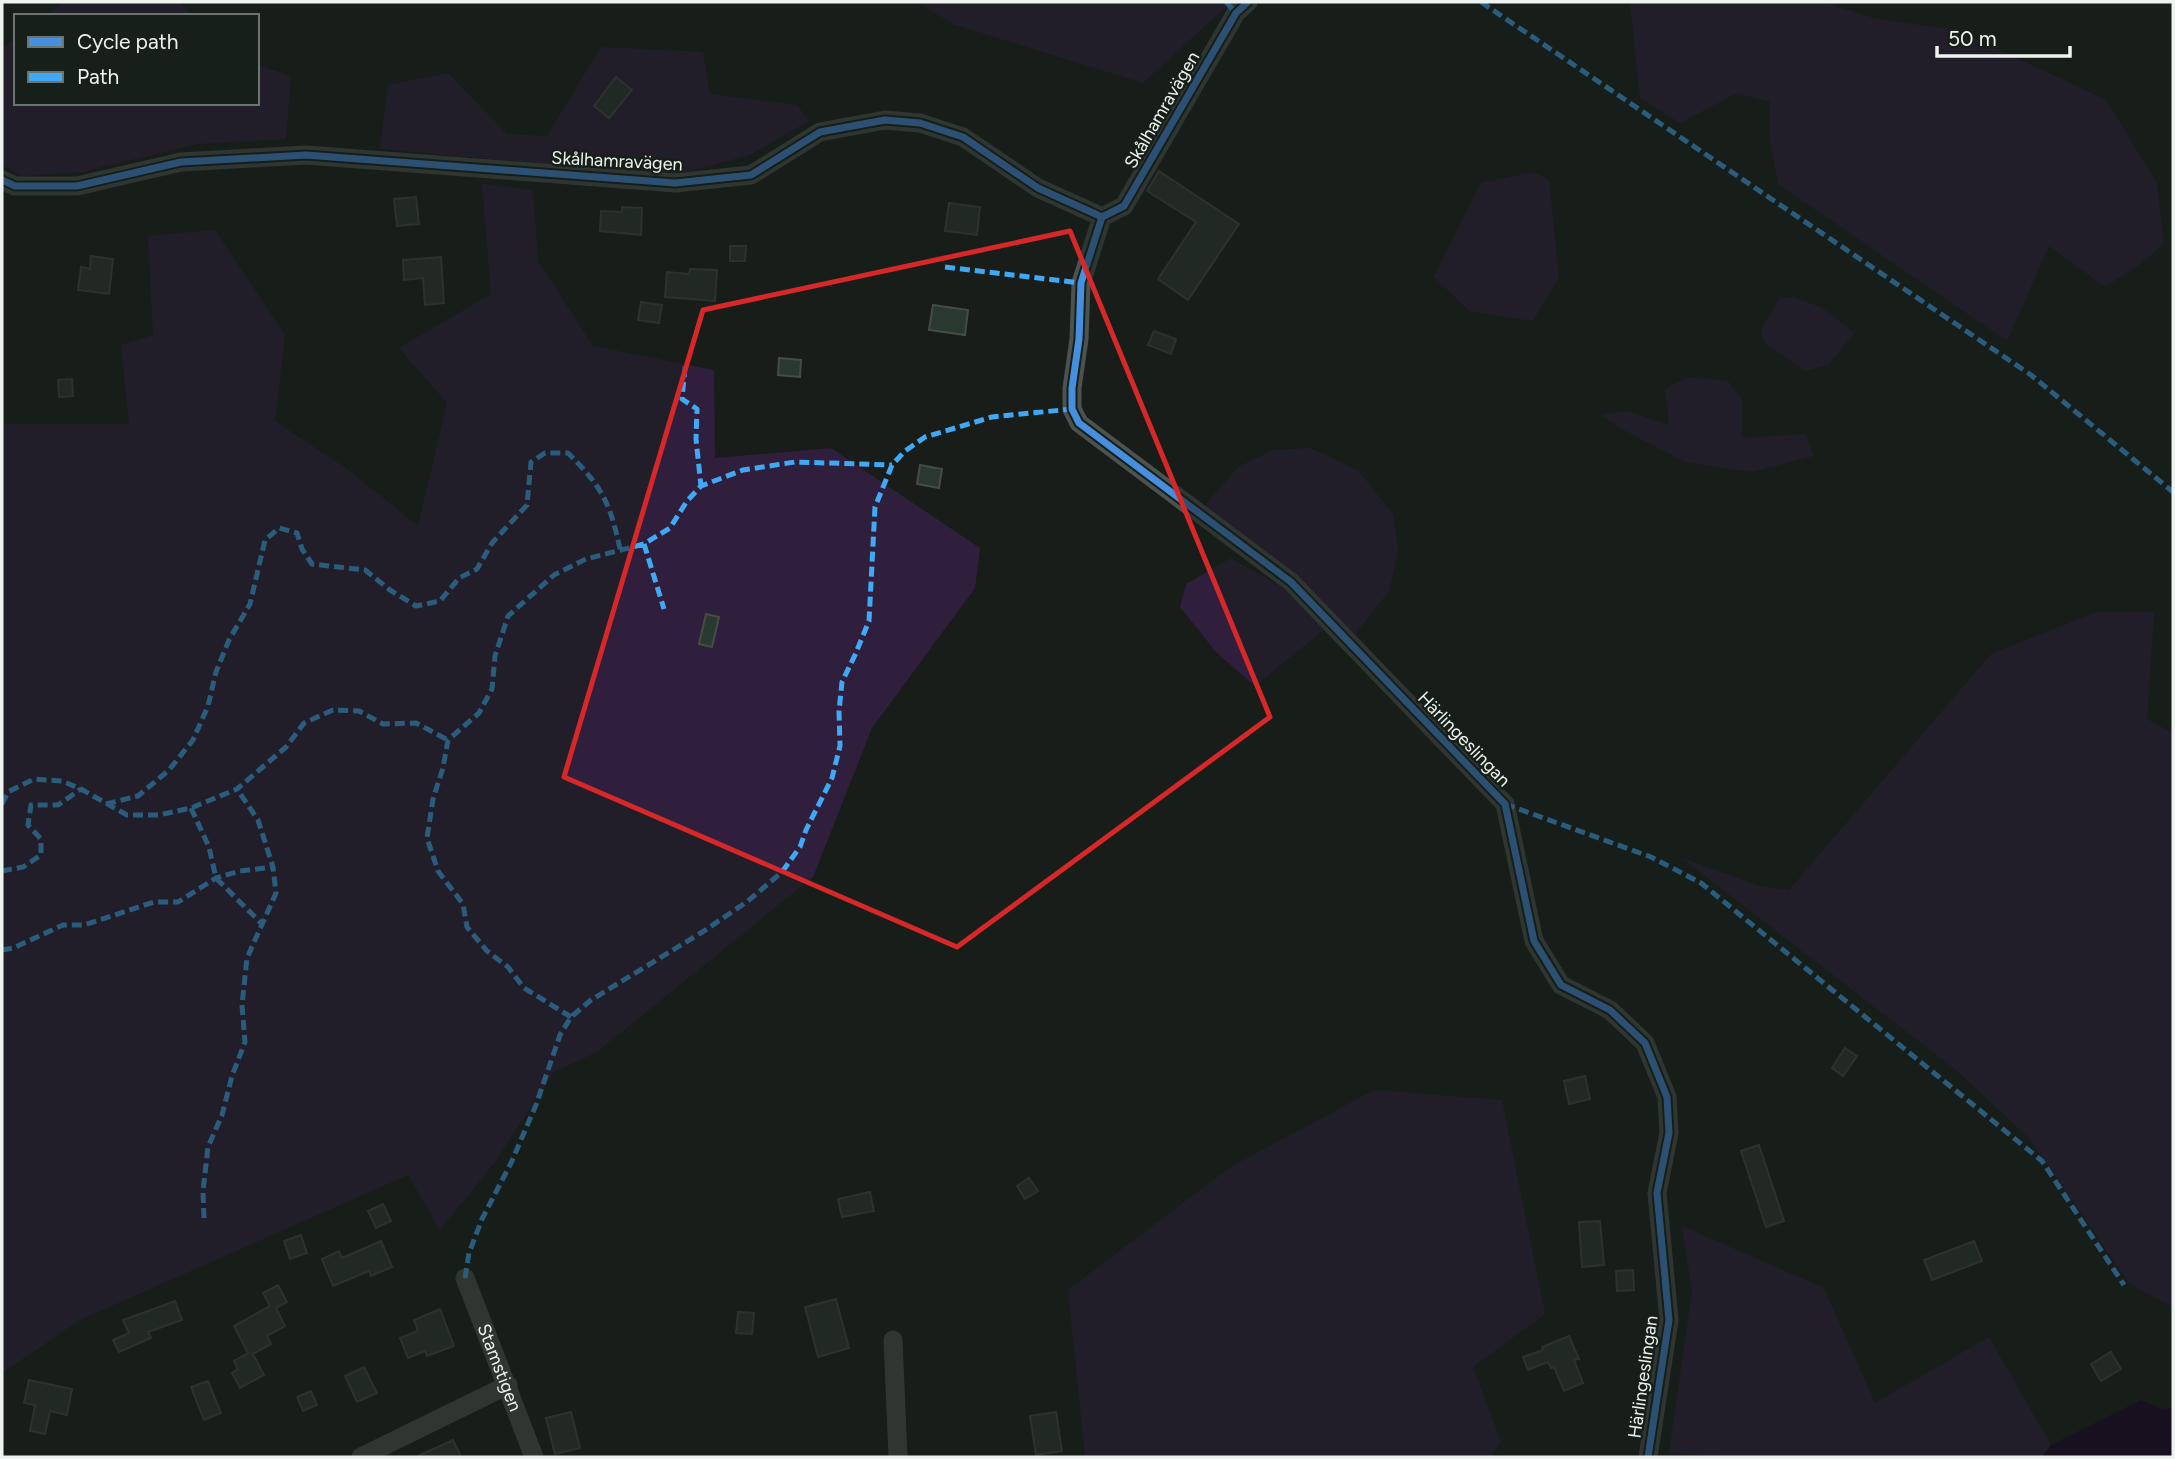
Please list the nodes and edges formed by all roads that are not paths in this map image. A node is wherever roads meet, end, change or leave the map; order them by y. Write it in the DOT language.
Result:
graph roads {
  1 [pos="1248,2"];
  2 [pos="2,180"];
  3 [pos="1102,217"];
  4 [pos="465,1278"];
  5 [pos="893,1339"];
  6 [pos="508,1385"];
  7 [pos="361,1457"];
  8 [pos="534,1457"];
  9 [pos="898,1457"];
  10 [pos="1648,1457"];
  1 -- 3 [label="street, Skålhamravägen"];
  2 -- 3 [label="street, Skålhamravägen"];
  3 -- 10 [label="street, Härlingeslingan"];
  4 -- 6 [label="street, Stamstigen"];
  5 -- 9 [label="street"];
  6 -- 7 [label="street"];
  6 -- 8 [label="street, Stamstigen"];
}
